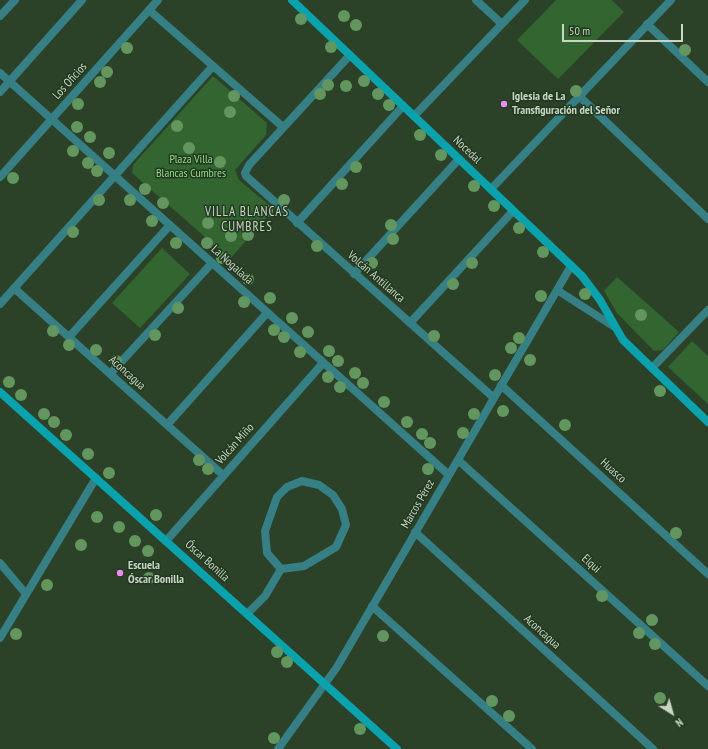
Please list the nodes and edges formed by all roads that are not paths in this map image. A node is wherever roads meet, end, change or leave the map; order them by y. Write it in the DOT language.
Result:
graph roads {
  1 [pos="15,0"];
  2 [pos="82,0"];
  3 [pos="158,0"];
  4 [pos="292,0"];
  5 [pos="476,0"];
  6 [pos="525,0"];
  7 [pos="671,0"];
  8 [pos="149,10"];
  9 [pos="0,16"];
  10 [pos="502,24"];
  11 [pos="647,24"];
  12 [pos="350,56"];
  13 [pos="213,66"];
  14 [pos="0,73"];
  15 [pos="9,81"];
  16 [pos="708,82"];
  17 [pos="0,92"];
  18 [pos="579,96"];
  19 [pos="403,106"];
  20 [pos="414,116"];
  21 [pos="52,119"];
  22 [pos="283,127"];
  23 [pos="459,159"];
  24 [pos="114,176"];
  25 [pos="0,178"];
  26 [pos="491,189"];
  27 [pos="513,210"];
  28 [pos="708,219"];
  29 [pos="297,223"];
  30 [pos="170,225"];
  31 [pos="212,263"];
  32 [pos="571,266"];
  33 [pos="354,274"];
  34 [pos="14,288"];
  35 [pos="557,290"];
  36 [pos="0,304"];
  37 [pos="708,310"];
  38 [pos="267,313"];
  39 [pos="410,323"];
  40 [pos="613,326"];
  41 [pos="69,337"];
  42 [pos="323,363"];
  43 [pos="652,368"];
  44 [pos="110,374"];
  45 [pos="501,385"];
  46 [pos="0,392"];
  47 [pos="494,398"];
  48 [pos="708,422"];
  49 [pos="167,425"];
  50 [pos="458,460"];
  51 [pos="223,475"];
  52 [pos="449,475"];
  53 [pos="96,478"];
  54 [pos="415,532"];
  55 [pos="166,540"];
  56 [pos="0,563"];
  57 [pos="281,569"];
  58 [pos="708,574"];
  59 [pos="26,594"];
  60 [pos="372,606"];
  61 [pos="248,614"];
  62 [pos="0,638"];
  63 [pos="326,684"];
  64 [pos="708,686"];
  65 [pos="278,749"];
  66 [pos="397,749"];
  67 [pos="532,749"];
  68 [pos="653,749"];
  1 -- 9 [label="street"];
  2 -- 15 [label="street"];
  3 -- 8 [label="street, Los Oficios"];
  4 -- 12 [label="street, Nocedal"];
  5 -- 10 [label="street"];
  6 -- 10 [label="street"];
  7 -- 11 [label="street"];
  8 -- 13 [label="street"];
  8 -- 21 [label="street, Los Oficios"];
  10 -- 20 [label="street"];
  11 -- 16 [label="street"];
  11 -- 18 [label="street"];
  12 -- 19 [label="street, Nocedal"];
  12 -- 22 [label="street"];
  13 -- 22 [label="street"];
  13 -- 24 [label="street"];
  14 -- 15 [label="street, La Nogalada"];
  15 -- 17 [label="street"];
  15 -- 21 [label="street, La Nogalada"];
  18 -- 26 [label="street"];
  18 -- 28 [label="street"];
  19 -- 20 [label="street, Nocedal"];
  19 -- 29 [label="street"];
  20 -- 23 [label="street, Nocedal"];
  21 -- 24 [label="street, La Nogalada"];
  21 -- 25 [label="street, Los Oficios"];
  22 -- 29 [label="street, Volcán Antillanca"];
  23 -- 26 [label="street, Nocedal"];
  23 -- 33 [label="street"];
  24 -- 30 [label="street, La Nogalada"];
  24 -- 34 [label="street"];
  26 -- 27 [label="street, Nocedal"];
  27 -- 32 [label="street, Nocedal"];
  27 -- 39 [label="street"];
  29 -- 33 [label="street, Volcán Antillanca"];
  30 -- 31 [label="street, La Nogalada"];
  30 -- 41 [label="street"];
  31 -- 38 [label="street, La Nogalada"];
  31 -- 44 [label="street"];
  32 -- 35 [label="street, Marcos Pérez"];
  32 -- 40 [label="street, Nocedal"];
  33 -- 39 [label="street, Volcán Antillanca"];
  34 -- 36 [label="street"];
  34 -- 41 [label="street, Aconcagua"];
  35 -- 40 [label="street, Nocedal"];
  35 -- 45 [label="street, Marcos Pérez"];
  37 -- 43 [label="street"];
  38 -- 42 [label="street, La Nogalada"];
  38 -- 49 [label="street"];
  39 -- 47 [label="street, Volcán Antillanca"];
  40 -- 43 [label="street, Nocedal"];
  41 -- 44 [label="street, Aconcagua"];
  42 -- 51 [label="street, Volcán Miño"];
  42 -- 52 [label="street, La Nogalada"];
  43 -- 48 [label="street, Nocedal"];
  44 -- 49 [label="street, Aconcagua"];
  45 -- 47 [label="street, Marcos Pérez"];
  45 -- 58 [label="street, Huasco"];
  46 -- 53 [label="street, Óscar Bonilla"];
  47 -- 50 [label="street, Marcos Pérez"];
  49 -- 51 [label="street, Aconcagua"];
  50 -- 52 [label="street, Marcos Pérez"];
  50 -- 64 [label="street, Elqui"];
  51 -- 55 [label="street, Volcán Miño"];
  52 -- 54 [label="street, Marcos Pérez"];
  53 -- 55 [label="street, Óscar Bonilla"];
  53 -- 59 [label="street"];
  54 -- 60 [label="street, Marcos Pérez"];
  54 -- 68 [label="street, Aconcagua"];
  55 -- 61 [label="street, Óscar Bonilla"];
  56 -- 59 [label="street"];
  57 -- 57 [label="street"];
  57 -- 61 [label="street"];
  59 -- 62 [label="street"];
  60 -- 63 [label="street, Marcos Pérez"];
  60 -- 67 [label="street"];
  61 -- 63 [label="street, Óscar Bonilla"];
  63 -- 65 [label="street, Marcos Pérez"];
  63 -- 66 [label="street, Óscar Bonilla"];
}
